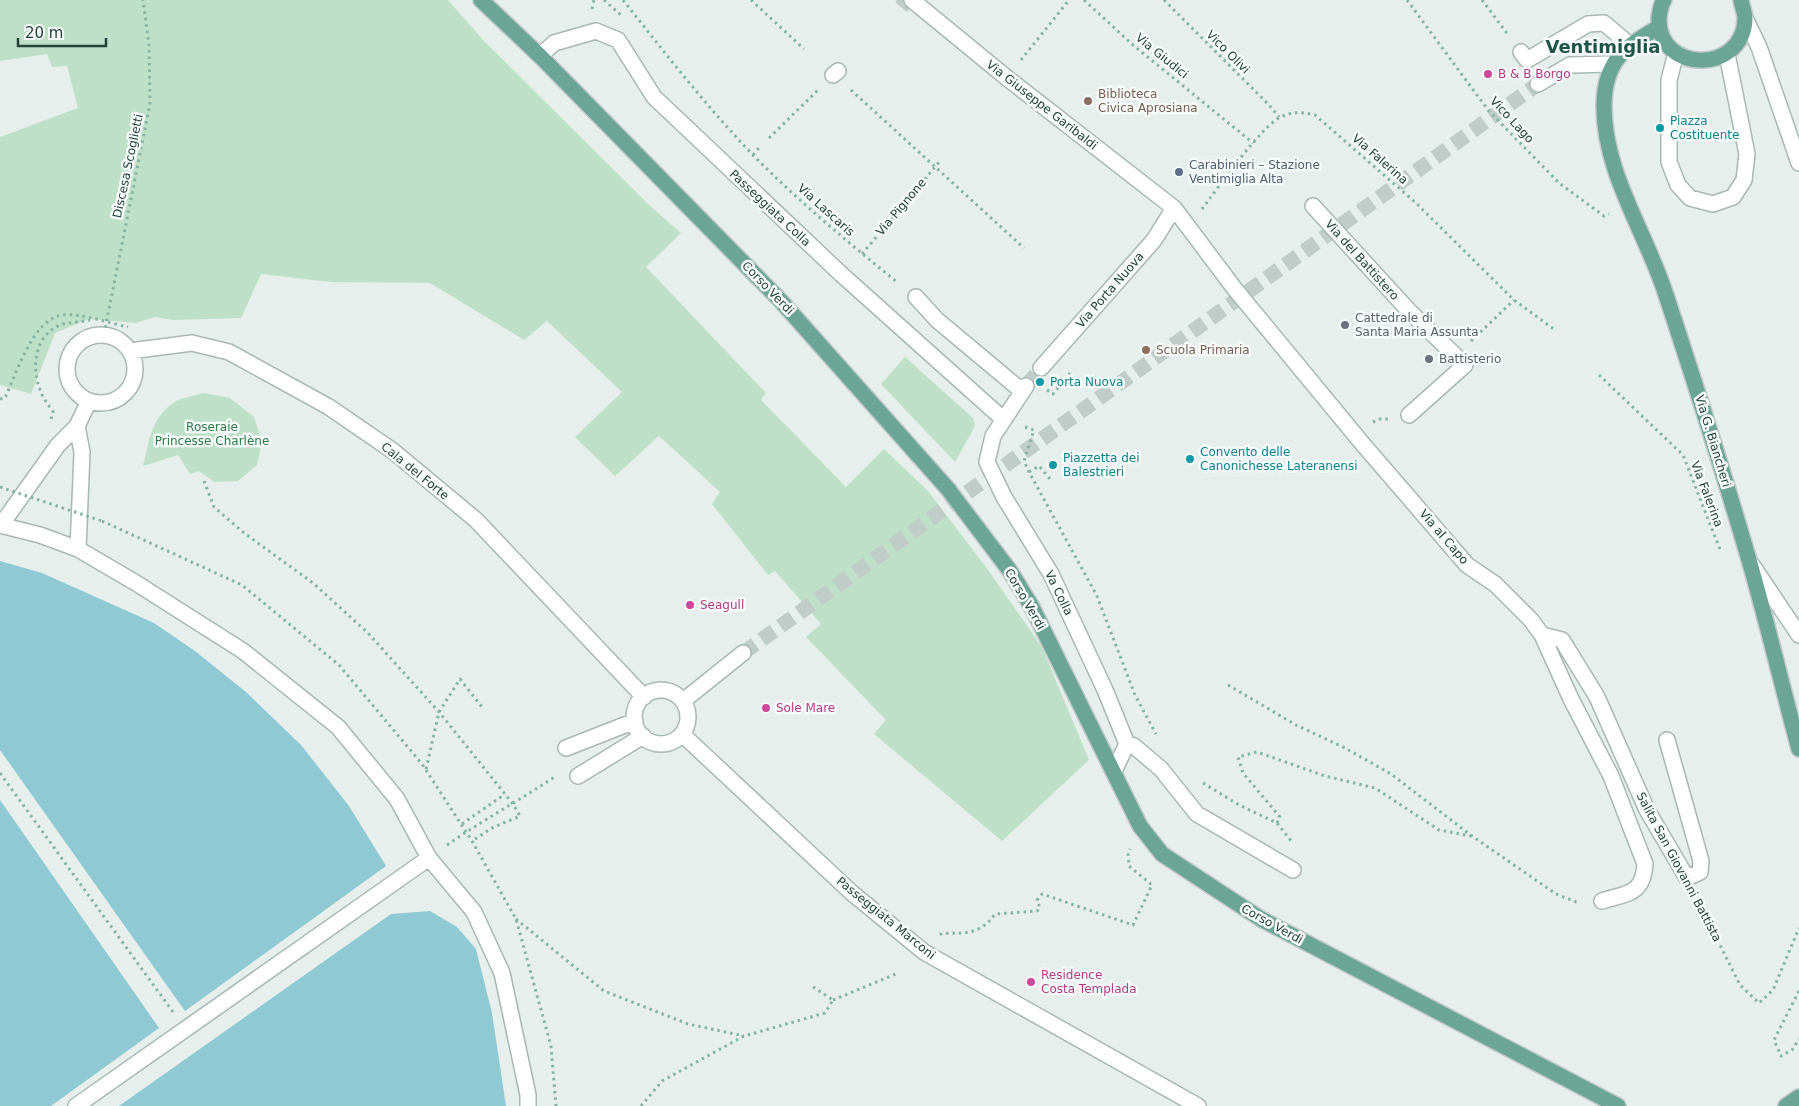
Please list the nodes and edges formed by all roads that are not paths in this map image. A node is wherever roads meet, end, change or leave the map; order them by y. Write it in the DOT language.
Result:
graph roads {
  1 [pos="481,0"];
  2 [pos="912,0"];
  3 [pos="1664,0"];
  4 [pos="1741,0"];
  5 [pos="1745,18"];
  6 [pos="1659,27"];
  7 [pos="1630,45"];
  8 [pos="1521,52"];
  9 [pos="1676,53"];
  10 [pos="1726,54"];
  11 [pos="540,56"];
  12 [pos="1611,64"];
  13 [pos="1538,84"];
  14 [pos="1799,163"];
  15 [pos="1313,206"];
  16 [pos="1174,208"];
  17 [pos="916,298"];
  18 [pos="130,351"];
  19 [pos="1041,368"];
  20 [pos="89,401"];
  21 [pos="1408,415"];
  22 [pos="1004,419"];
  23 [pos="77,426"];
  24 [pos="0,525"];
  25 [pos="78,549"];
  26 [pos="1750,562"];
  27 [pos="1542,635"];
  28 [pos="1799,635"];
  29 [pos="743,653"];
  30 [pos="644,697"];
  31 [pos="683,701"];
  32 [pos="635,721"];
  33 [pos="682,734"];
  34 [pos="642,736"];
  35 [pos="1667,740"];
  36 [pos="1127,744"];
  37 [pos="566,748"];
  38 [pos="1799,748"];
  39 [pos="1114,771"];
  40 [pos="578,776"];
  41 [pos="429,858"];
  42 [pos="1293,870"];
  43 [pos="1602,901"];
  44 [pos="1799,1097"];
  45 [pos="76,1106"];
  46 [pos="528,1106"];
  47 [pos="1198,1106"];
  48 [pos="1618,1106"];
  49 [pos="1786,1106"];
  1 -- 11 [label="main road, Corso Verdi"];
  2 -- 16 [label="street, Via Giuseppe Garibaldi"];
  3 -- 6 [label="main road"];
  4 -- 5 [label="main road"];
  5 -- 10 [label="main road"];
  5 -- 14 [label="street"];
  6 -- 7 [label="main road"];
  6 -- 9 [label="main road"];
  7 -- 8 [label="street"];
  7 -- 12 [label="main road"];
  9 -- 10 [label="main road"];
  9 -- 10 [label="street"];
  11 -- 22 [label="street, Passeggiata Colla"];
  11 -- 39 [label="main road, Corso Verdi"];
  12 -- 13 [label="street"];
  12 -- 26 [label="main road, Via G. Biancheri"];
  15 -- 21 [label="street, Via del Battistero"];
  16 -- 19 [label="street, Via Porta Nuova"];
  16 -- 27 [label="street, Via al Capo"];
  17 -- 22 [label="street"];
  18 -- 20 [label="street"];
  18 -- 20 [label="street"];
  18 -- 30 [label="street, Cala del Forte"];
  20 -- 23 [label="street"];
  22 -- 36 [label="street, Va Colla"];
  23 -- 24 [label="street"];
  23 -- 25 [label="street"];
  24 -- 25 [label="street"];
  25 -- 41 [label="street"];
  26 -- 28 [label="street"];
  26 -- 38 [label="main road, Via G. Biancheri"];
  27 -- 35 [label="street, Salita San Giovanni Battista"];
  27 -- 43 [label="street, Via al Capo"];
  29 -- 31 [label="street"];
  30 -- 31 [label="street"];
  30 -- 32 [label="street"];
  31 -- 33 [label="street"];
  32 -- 34 [label="street"];
  32 -- 37 [label="street"];
  33 -- 34 [label="street"];
  33 -- 47 [label="street, Passeggiata Marconi"];
  34 -- 40 [label="street"];
  36 -- 39 [label="street"];
  36 -- 42 [label="street"];
  39 -- 48 [label="main road, Corso Verdi"];
  41 -- 45 [label="street"];
  41 -- 46 [label="street"];
  44 -- 49 [label="main road"];
}
